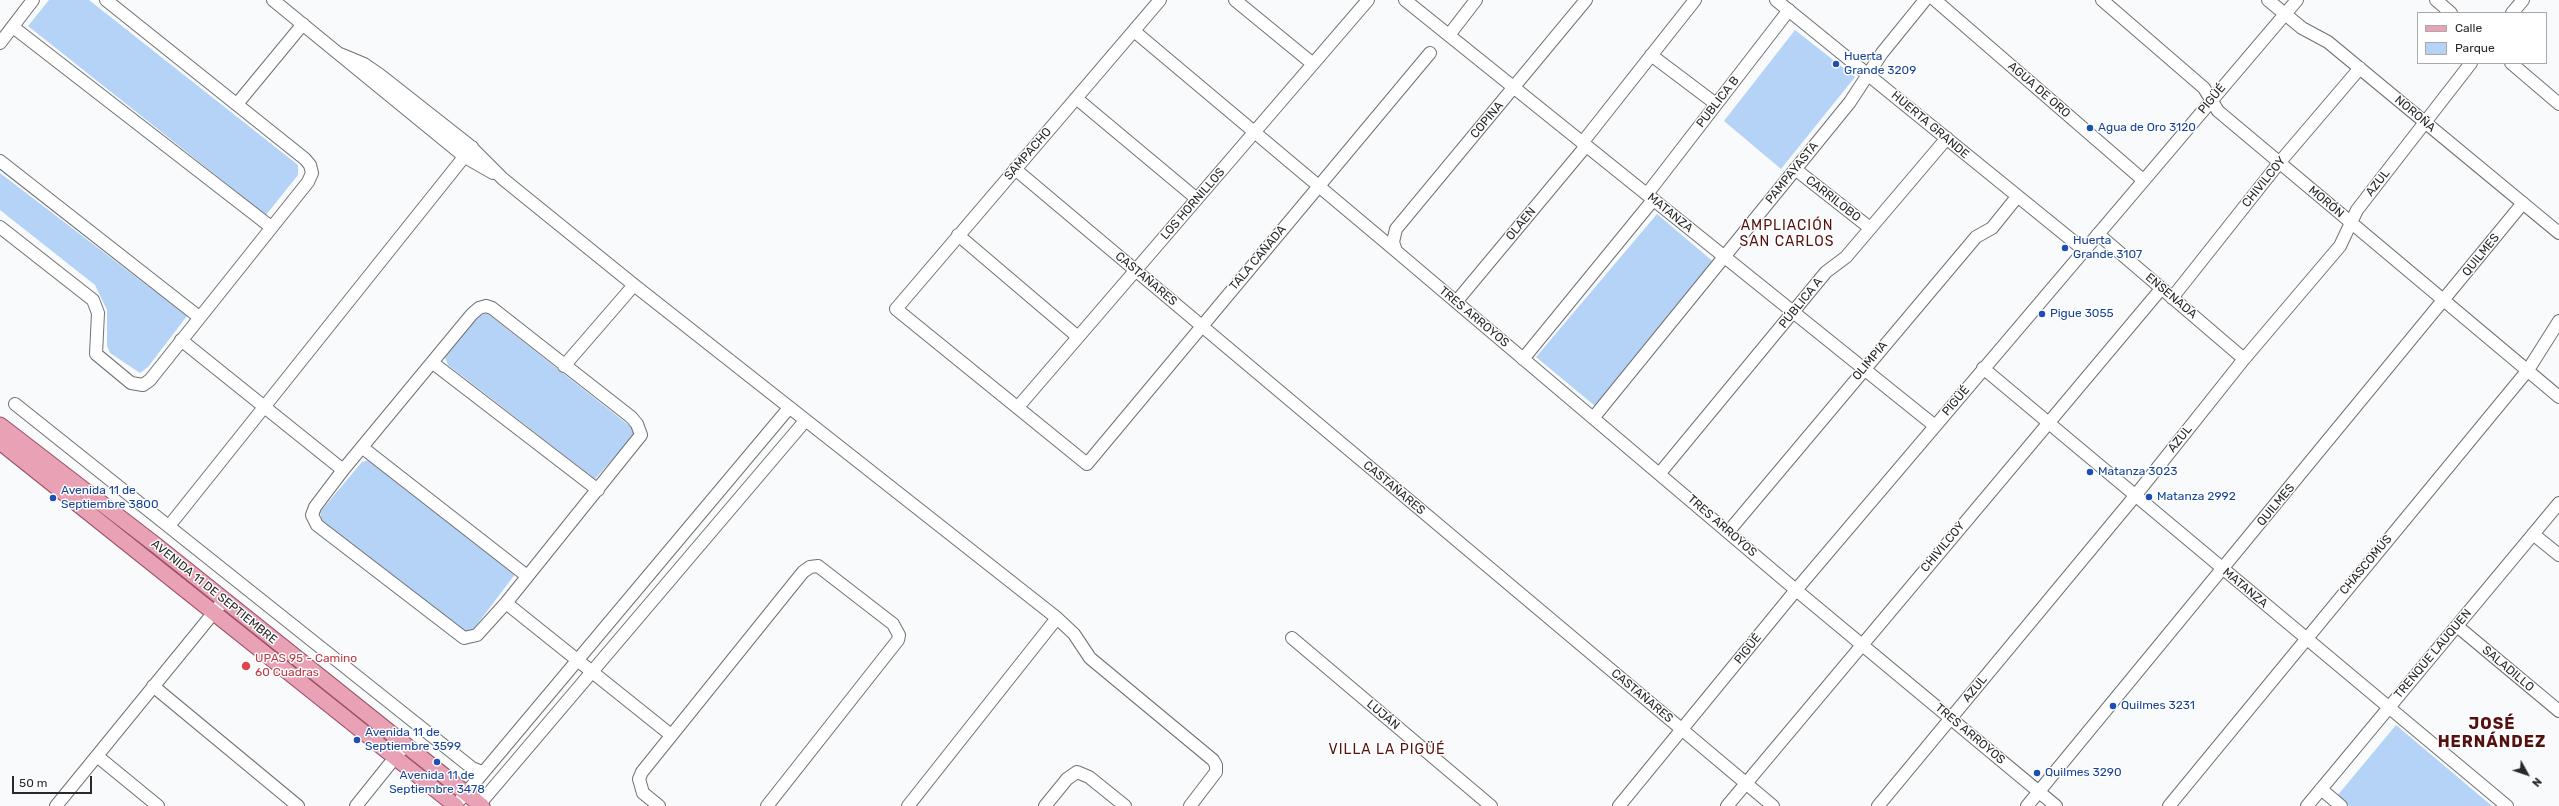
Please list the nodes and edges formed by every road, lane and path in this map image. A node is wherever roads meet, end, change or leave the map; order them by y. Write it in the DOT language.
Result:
graph roads {
  1 [pos="33,0"];
  2 [pos="106,0"];
  3 [pos="273,0"];
  4 [pos="1160,0"];
  5 [pos="1236,0"];
  6 [pos="1368,0"];
  7 [pos="1405,0"];
  8 [pos="1476,0"];
  9 [pos="1586,0"];
  10 [pos="1695,0"];
  11 [pos="1776,0"];
  12 [pos="1925,0"];
  13 [pos="1935,0"];
  14 [pos="2102,0"];
  15 [pos="2268,0"];
  16 [pos="2297,0"];
  17 [pos="2436,0"];
  18 [pos="2523,0"];
  19 [pos="1789,10"];
  20 [pos="2450,12"];
  21 [pos="2513,12"];
  22 [pos="2285,14"];
  23 [pos="303,24"];
  24 [pos="13,27"];
  25 [pos="1134,30"];
  26 [pos="1449,35"];
  27 [pos="0,43"];
  28 [pos="1430,53"];
  29 [pos="1651,55"];
  30 [pos="1313,64"];
  31 [pos="2470,64"];
  32 [pos="2512,64"];
  33 [pos="2360,68"];
  34 [pos="1868,74"];
  35 [pos="1514,88"];
  36 [pos="1076,98"];
  37 [pos="2211,101"];
  38 [pos="237,104"];
  39 [pos="1716,104"];
  40 [pos="2559,104"];
  41 [pos="2426,122"];
  42 [pos="1255,132"];
  43 [pos="1947,138"];
  44 [pos="1584,145"];
  45 [pos="468,152"];
  46 [pos="0,161"];
  47 [pos="2279,163"];
  48 [pos="1015,169"];
  49 [pos="1795,169"];
  50 [pos="2143,180"];
  51 [pos="1319,186"];
  52 [pos="1650,197"];
  53 [pos="2017,197"];
  54 [pos="1197,199"];
  55 [pos="2523,204"];
  56 [pos="2350,223"];
  57 [pos="0,227"];
  58 [pos="271,227"];
  59 [pos="1870,228"];
  60 [pos="2559,233"];
  61 [pos="2098,234"];
  62 [pos="958,235"];
  63 [pos="1394,246"];
  64 [pos="2084,250"];
  65 [pos="1724,257"];
  66 [pos="1136,270"];
  67 [pos="634,285"];
  68 [pos="2161,289"];
  69 [pos="2172,298"];
  70 [pos="2444,301"];
  71 [pos="1456,302"];
  72 [pos="1794,312"];
  73 [pos="199,317"];
  74 [pos="2559,321"];
  75 [pos="1202,326"];
  76 [pos="1078,337"];
  77 [pos="181,340"];
  78 [pos="1523,359"];
  79 [pos="2244,359"];
  80 [pos="433,363"];
  81 [pos="564,366"];
  82 [pos="1984,368"];
  83 [pos="1863,369"];
  84 [pos="2528,370"];
  85 [pos="2559,397"];
  86 [pos="15,404"];
  87 [pos="1018,407"];
  88 [pos="263,408"];
  89 [pos="789,408"];
  90 [pos="1594,417"];
  91 [pos="806,421"];
  92 [pos="2047,422"];
  93 [pos="0,425"];
  94 [pos="1935,426"];
  95 [pos="0,442"];
  96 [pos="363,448"];
  97 [pos="343,470"];
  98 [pos="1660,473"];
  99 [pos="598,490"];
  100 [pos="2135,496"];
  101 [pos="2559,503"];
  102 [pos="169,526"];
  103 [pos="1728,532"];
  104 [pos="2533,534"];
  105 [pos="2559,555"];
  106 [pos="2223,569"];
  107 [pos="527,576"];
  108 [pos="1796,590"];
  109 [pos="224,600"];
  110 [pos="506,603"];
  111 [pos="214,613"];
  112 [pos="1057,618"];
  113 [pos="2457,626"];
  114 [pos="1292,638"];
  115 [pos="2306,638"];
  116 [pos="1862,644"];
  117 [pos="578,660"];
  118 [pos="591,671"];
  119 [pos="153,686"];
  120 [pos="2389,708"];
  121 [pos="2559,711"];
  122 [pos="1950,718"];
  123 [pos="1682,730"];
  124 [pos="671,735"];
  125 [pos="405,745"];
  126 [pos="97,756"];
  127 [pos="395,758"];
  128 [pos="482,772"];
  129 [pos="1746,783"];
  130 [pos="2321,789"];
  131 [pos="2039,792"];
  132 [pos="466,793"];
  133 [pos="480,805"];
  134 [pos="56,806"];
  135 [pos="158,806"];
  136 [pos="298,806"];
  137 [pos="356,806"];
  138 [pos="456,806"];
  139 [pos="659,806"];
  140 [pos="768,806"];
  141 [pos="908,806"];
  142 [pos="1045,806"];
  143 [pos="1125,806"];
  144 [pos="1190,806"];
  145 [pos="1491,806"];
  146 [pos="1619,806"];
  147 [pos="1727,806"];
  148 [pos="1773,806"];
  149 [pos="1878,806"];
  150 [pos="2027,806"];
  151 [pos="2056,806"];
  152 [pos="2169,806"];
  153 [pos="2307,806"];
  154 [pos="2341,806"];
  155 [pos="2507,806"];
  1 -- 24 [label="street"];
  2 -- 38 [label="street"];
  3 -- 23 [label="street"];
  4 -- 25 [label="street, SAMPACHO"];
  5 -- 30 [label="street"];
  6 -- 30 [label="street, LOS HORNILLOS"];
  7 -- 26 [label="street, MATANZA"];
  8 -- 26 [label="street"];
  9 -- 35 [label="street, COPINA"];
  10 -- 29 [label="street, OLAEN"];
  11 -- 19 [label="street, HUERTA GRANDE"];
  12 -- 34 [label="street, PAMPAYASTA"];
  13 -- 50 [label="street, AGUA DE ORO"];
  14 -- 37 [label="street, MORÓN"];
  15 -- 22 [label="street, NOROÑA"];
  16 -- 22 [label="street, PIGÜÉ"];
  17 -- 20 [label="street"];
  18 -- 21 [label="street"];
  19 -- 34 [label="street, HUERTA GRANDE"];
  19 -- 39 [label="street, PUBLICA B"];
  22 -- 33 [label="street, NOROÑA"];
  22 -- 37 [label="street, PIGÜÉ"];
  23 -- 38 [label="street"];
  23 -- 45 [label="street"];
  24 -- 27 [label="street"];
  24 -- 58 [label="street"];
  25 -- 36 [label="street, SAMPACHO"];
  25 -- 42 [label="street, TRES ARROYOS"];
  26 -- 35 [label="street, MATANZA"];
  28 -- 51 [label="street, TALA CAÑADA"];
  29 -- 39 [label="street"];
  29 -- 44 [label="street, OLAEN"];
  30 -- 42 [label="street, LOS HORNILLOS"];
  31 -- 41 [label="street, AZUL"];
  32 -- 40 [label="street"];
  33 -- 41 [label="street, NOROÑA"];
  33 -- 47 [label="street, CHIVILCOY"];
  34 -- 43 [label="street, HUERTA GRANDE"];
  34 -- 49 [label="street, PAMPAYASTA"];
  35 -- 44 [label="street, MATANZA"];
  35 -- 63 [label="street, COPINA"];
  36 -- 48 [label="street, SAMPACHO"];
  36 -- 54 [label="street"];
  37 -- 47 [label="street, MORÓN"];
  37 -- 50 [label="street, PIGÜÉ"];
  38 -- 58 [label="street"];
  39 -- 52 [label="street, PUBLICA B"];
  41 -- 55 [label="street, NOROÑA"];
  41 -- 56 [label="street, AZUL"];
  42 -- 51 [label="street, TRES ARROYOS"];
  42 -- 54 [label="street, LOS HORNILLOS"];
  43 -- 53 [label="street, HUERTA GRANDE"];
  43 -- 59 [label="street, PÚBLICA A"];
  44 -- 52 [label="street, MATANZA"];
  44 -- 71 [label="street, OLAEN"];
  45 -- 67 [label="street"];
  45 -- 88 [label="street"];
  46 -- 73 [label="street"];
  47 -- 56 [label="street, MORÓN"];
  47 -- 69 [label="street, CHIVILCOY"];
  48 -- 62 [label="street, SAMPACHO"];
  48 -- 66 [label="street, CASTAÑARES"];
  49 -- 59 [label="street, CARRILOBO"];
  49 -- 65 [label="street, PAMPAYASTA"];
  50 -- 61 [label="street, PIGÜÉ"];
  51 -- 63 [label="street, TRES ARROYOS"];
  51 -- 75 [label="street, TALA CAÑADA"];
  52 -- 65 [label="street, MATANZA"];
  52 -- 78 [label="street, PUBLICA B"];
  53 -- 64 [label="street, HUERTA GRANDE"];
  53 -- 83 [label="street, OLIMPIA"];
  54 -- 66 [label="street, LOS HORNILLOS"];
  55 -- 60 [label="street, NOROÑA"];
  55 -- 70 [label="street, QUILMES"];
  56 -- 70 [label="street, MORÓN"];
  56 -- 79 [label="street, AZUL"];
  57 -- 77 [label="street"];
  58 -- 73 [label="street"];
  59 -- 72 [label="street, PÚBLICA A"];
  61 -- 64 [label="street, PIGÜÉ"];
  61 -- 68 [label="street, ENSENADA"];
  62 -- 76 [label="street"];
  62 -- 87 [label="street, SAMPACHO"];
  63 -- 71 [label="street, TRES ARROYOS"];
  64 -- 82 [label="street, PIGÜÉ"];
  65 -- 72 [label="street, MATANZA"];
  65 -- 90 [label="street, PAMPAYASTA"];
  66 -- 75 [label="street, CASTAÑARES"];
  66 -- 76 [label="street, LOS HORNILLOS"];
  67 -- 81 [label="street"];
  67 -- 89 [label="street"];
  68 -- 69 [label="street, ENSENADA"];
  68 -- 92 [label="street, CHIVILCOY"];
  69 -- 79 [label="street, ENSENADA"];
  70 -- 84 [label="street, MORÓN"];
  70 -- 106 [label="street, QUILMES"];
  71 -- 78 [label="street, TRES ARROYOS"];
  72 -- 83 [label="street, MATANZA"];
  72 -- 98 [label="street, PÚBLICA A"];
  73 -- 77 [label="street"];
  74 -- 84 [label="street, CHASCOMÚS"];
  75 -- 87 [label="street, TALA CAÑADA"];
  75 -- 123 [label="street, CASTAÑARES"];
  76 -- 87 [label="street, LOS HORNILLOS"];
  77 -- 88 [label="street"];
  78 -- 90 [label="street, TRES ARROYOS"];
  79 -- 100 [label="street, AZUL"];
  80 -- 81 [label="street"];
  80 -- 96 [label="street"];
  80 -- 99 [label="street"];
  81 -- 99 [label="street"];
  82 -- 92 [label="street, MATANZA"];
  82 -- 94 [label="street, PIGÜÉ"];
  83 -- 94 [label="street, MATANZA"];
  83 -- 103 [label="street, OLIMPIA"];
  84 -- 85 [label="street, MORÓN"];
  84 -- 115 [label="street, CHASCOMÚS"];
  86 -- 102 [label="street"];
  88 -- 97 [label="street"];
  88 -- 102 [label="street"];
  89 -- 91 [label="street"];
  89 -- 117 [label="street"];
  90 -- 98 [label="street, TRES ARROYOS"];
  91 -- 112 [label="street"];
  91 -- 118 [label="street"];
  92 -- 100 [label="street, MATANZA"];
  92 -- 116 [label="street, CHIVILCOY"];
  93 -- 109 [label="main road, AVENIDA 11 DE SEPTIEMBRE"];
  94 -- 108 [label="street, PIGÜÉ"];
  95 -- 111 [label="main road, AVENIDA 11 DE SEPTIEMBRE"];
  96 -- 97 [label="street"];
  96 -- 107 [label="street"];
  97 -- 110 [label="street"];
  98 -- 103 [label="street, TRES ARROYOS"];
  99 -- 107 [label="street"];
  100 -- 106 [label="street, MATANZA"];
  100 -- 122 [label="street, AZUL"];
  101 -- 104 [label="street, TRENQUE LAUQUEN"];
  102 -- 128 [label="street"];
  103 -- 108 [label="street, TRES ARROYOS"];
  104 -- 105 [label="street"];
  104 -- 113 [label="street, TRENQUE LAUQUEN"];
  106 -- 115 [label="street, MATANZA"];
  106 -- 131 [label="street, QUILMES"];
  107 -- 110 [label="street"];
  108 -- 116 [label="street, TRES ARROYOS"];
  108 -- 123 [label="street, PIGÜÉ"];
  109 -- 111 [label="street"];
  109 -- 125 [label="main road, AVENIDA 11 DE SEPTIEMBRE"];
  110 -- 117 [label="street"];
  111 -- 119 [label="street"];
  111 -- 127 [label="main road, AVENIDA 11 DE SEPTIEMBRE"];
  112 -- 141 [label="street"];
  112 -- 144 [label="street"];
  113 -- 120 [label="street, TRENQUE LAUQUEN"];
  113 -- 121 [label="street, SALADILLO"];
  114 -- 145 [label="street, LUJÁN"];
  115 -- 120 [label="street, MATANZA"];
  115 -- 152 [label="street, CHASCOMÚS"];
  116 -- 122 [label="street, TRES ARROYOS"];
  116 -- 129 [label="street, CHIVILCOY"];
  117 -- 118 [label="street"];
  117 -- 128 [label="street"];
  118 -- 124 [label="street"];
  118 -- 133 [label="street"];
  119 -- 126 [label="street"];
  119 -- 136 [label="street"];
  120 -- 130 [label="street, TRENQUE LAUQUEN"];
  120 -- 155 [label="street, MATANZA"];
  122 -- 131 [label="street, TRES ARROYOS"];
  122 -- 149 [label="street, AZUL"];
  123 -- 129 [label="street, CASTAÑARES"];
  123 -- 146 [label="street, PIGÜÉ"];
  124 -- 139 [label="street"];
  124 -- 140 [label="street"];
  125 -- 127 [label="street"];
  125 -- 132 [label="main road, AVENIDA 11 DE SEPTIEMBRE"];
  126 -- 134 [label="street"];
  126 -- 135 [label="street"];
  127 -- 137 [label="street"];
  127 -- 138 [label="main road, AVENIDA 11 DE SEPTIEMBRE"];
  128 -- 132 [label="street"];
  129 -- 147 [label="street, CHIVILCOY"];
  129 -- 148 [label="street, CASTAÑARES"];
  130 -- 153 [label="street, TRENQUE LAUQUEN"];
  130 -- 154 [label="street"];
  131 -- 150 [label="street, QUILMES"];
  131 -- 151 [label="street, TRES ARROYOS"];
  132 -- 133 [label="main road, AVENIDA 11 DE SEPTIEMBRE"];
  132 -- 138 [label="street"];
  142 -- 143 [label="street"];
}
